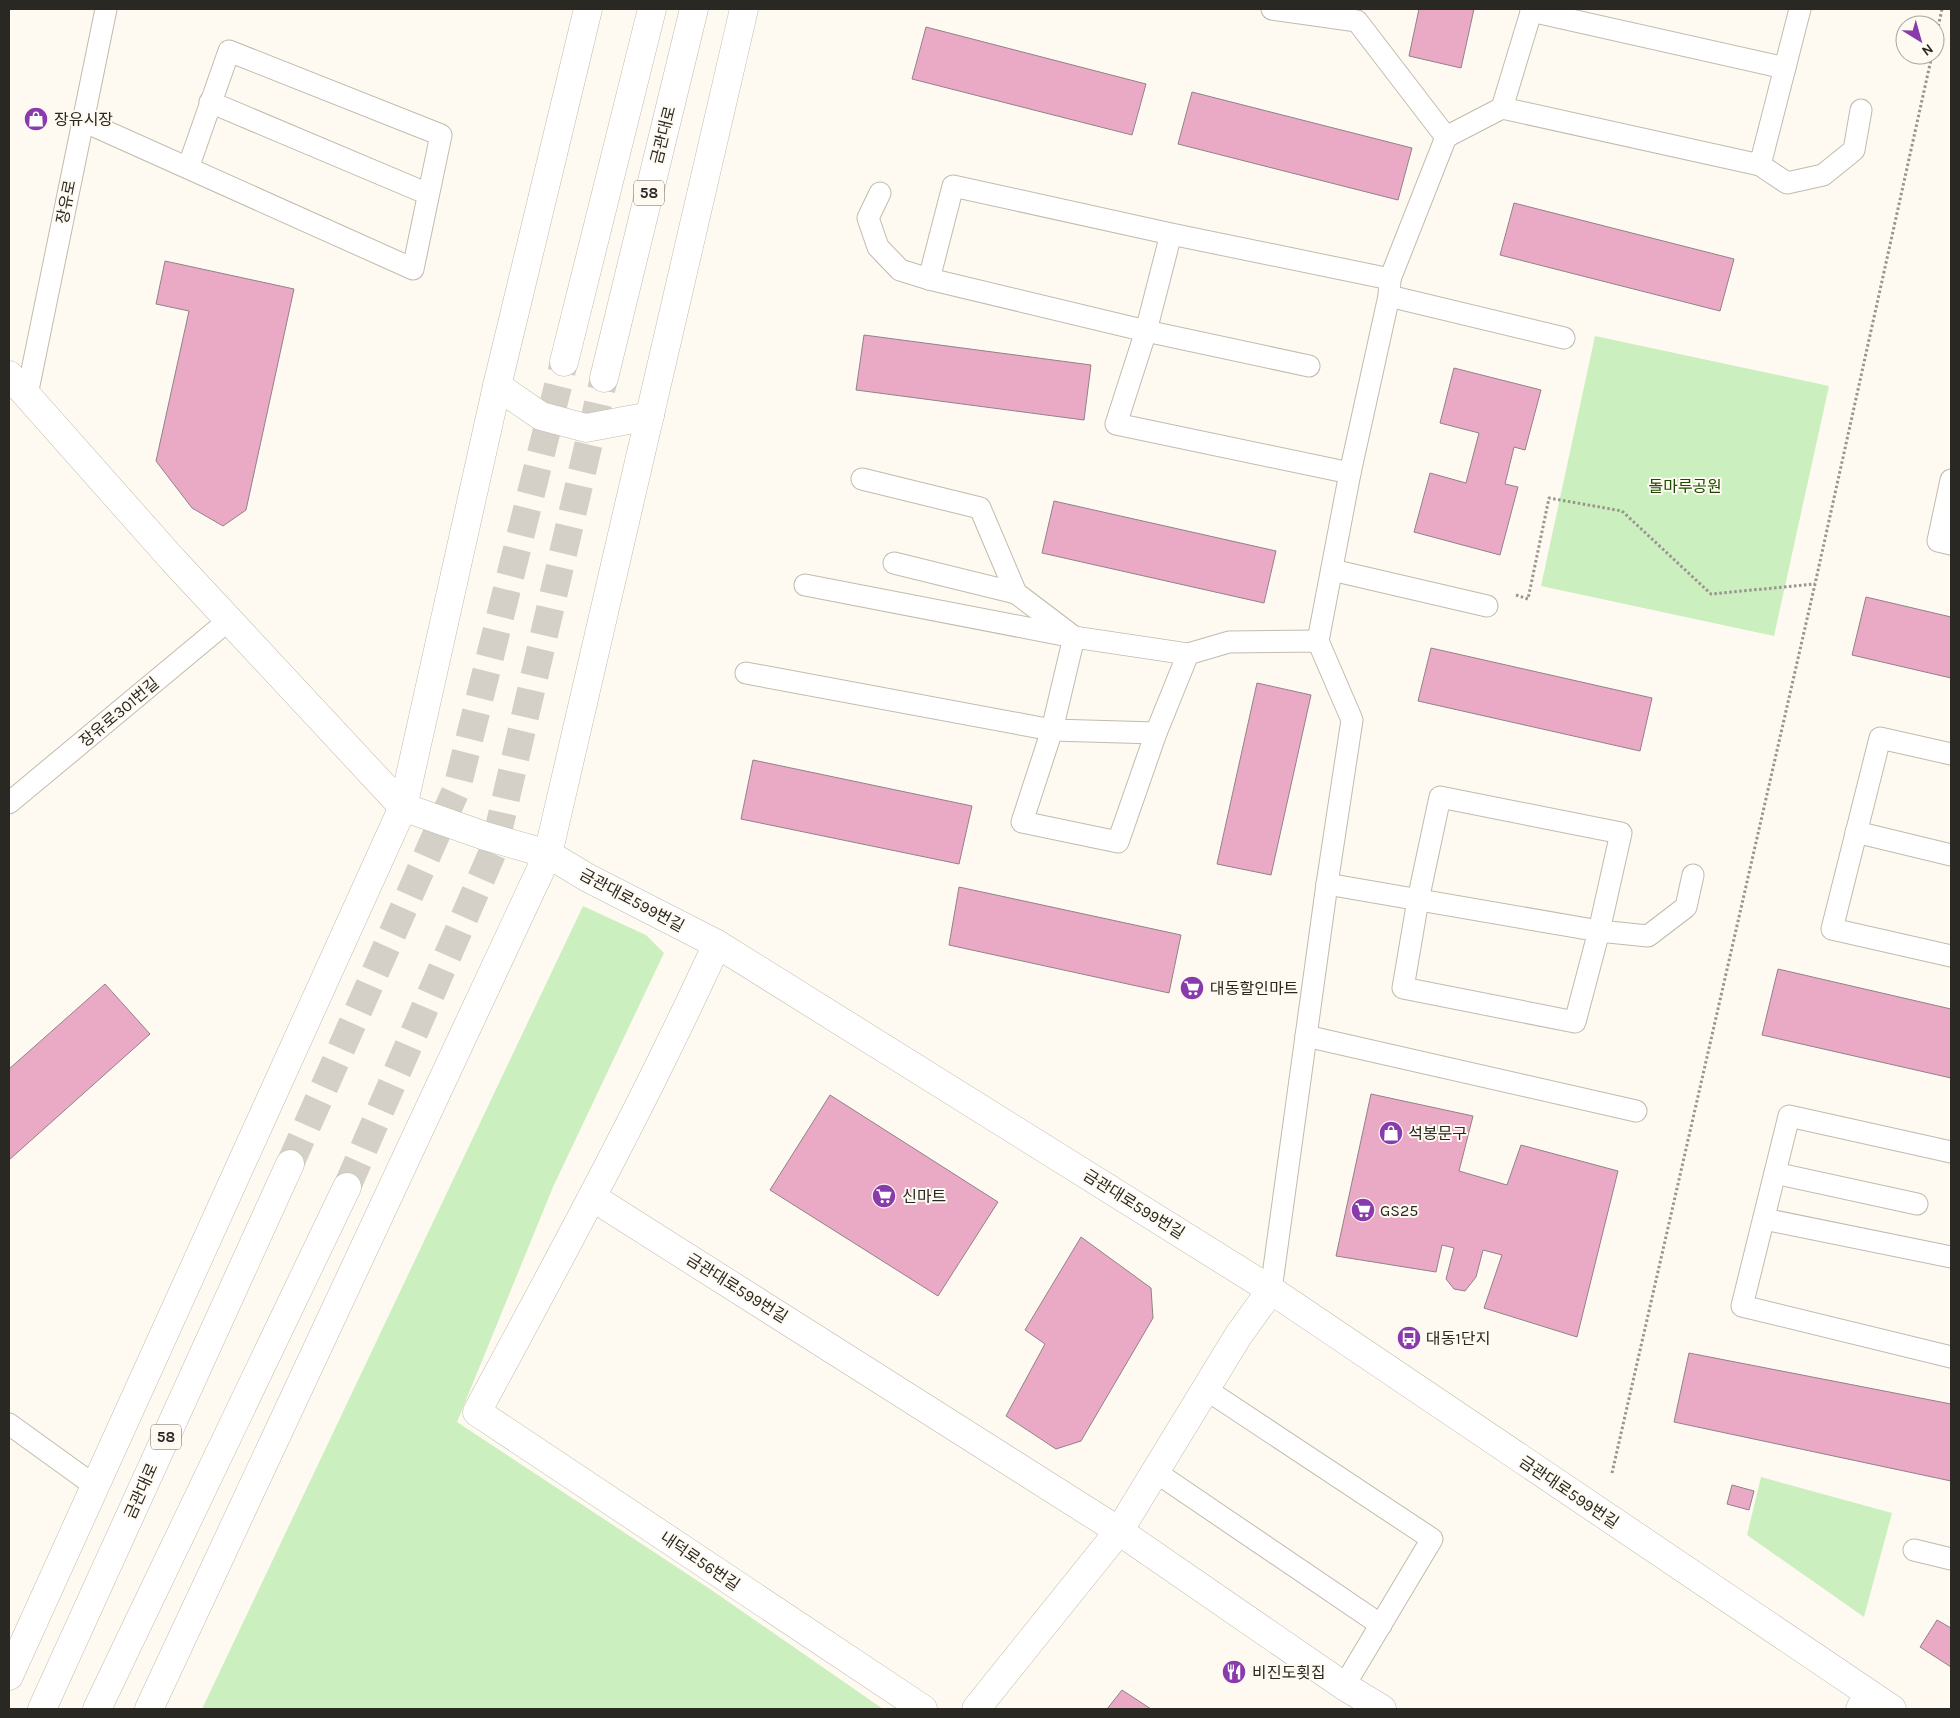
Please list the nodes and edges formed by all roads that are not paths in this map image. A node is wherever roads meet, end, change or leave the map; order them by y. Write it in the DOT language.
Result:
graph roads {
  1 [pos="106,9"];
  2 [pos="588,9"];
  3 [pos="652,9"];
  4 [pos="694,9"];
  5 [pos="744,9"];
  6 [pos="1272,9"];
  7 [pos="1800,9"];
  8 [pos="1531,10"];
  9 [pos="1358,15"];
  10 [pos="1785,68"];
  11 [pos="210,102"];
  12 [pos="1502,108"];
  13 [pos="1861,110"];
  14 [pos="83,121"];
  15 [pos="1446,137"];
  16 [pos="1760,165"];
  17 [pos="188,168"];
  18 [pos="880,192"];
  19 [pos="428,194"];
  20 [pos="1171,234"];
  21 [pos="929,279"];
  22 [pos="1390,288"];
  23 [pos="1146,331"];
  24 [pos="1564,338"];
  25 [pos="564,362"];
  26 [pos="1310,366"];
  27 [pos="9,374"];
  28 [pos="604,378"];
  29 [pos="497,386"];
  30 [pos="27,395"];
  31 [pos="650,416"];
  32 [pos="1350,473"];
  33 [pos="862,479"];
  34 [pos="1950,488"];
  35 [pos="1951,544"];
  36 [pos="894,563"];
  37 [pos="1332,570"];
  38 [pos="804,584"];
  39 [pos="1016,593"];
  40 [pos="1487,606"];
  41 [pos="229,620"];
  42 [pos="1074,637"];
  43 [pos="1318,641"];
  44 [pos="1188,654"];
  45 [pos="746,673"];
  46 [pos="1052,730"];
  47 [pos="1156,733"];
  48 [pos="1951,754"];
  49 [pos="9,803"];
  50 [pos="403,807"];
  51 [pos="1856,832"];
  52 [pos="548,854"];
  53 [pos="1951,855"];
  54 [pos="1692,875"];
  55 [pos="1327,884"];
  56 [pos="1418,900"];
  57 [pos="1599,931"];
  58 [pos="717,944"];
  59 [pos="1951,956"];
  60 [pos="1306,1036"];
  61 [pos="1636,1111"];
  62 [pos="1951,1152"];
  63 [pos="290,1164"];
  64 [pos="1775,1173"];
  65 [pos="347,1187"];
  66 [pos="592,1197"];
  67 [pos="1917,1204"];
  68 [pos="1764,1219"];
  69 [pos="1951,1257"];
  70 [pos="1271,1290"];
  71 [pos="1951,1357"];
  72 [pos="1210,1392"];
  73 [pos="9,1424"];
  74 [pos="1160,1475"];
  75 [pos="95,1486"];
  76 [pos="1119,1531"];
  77 [pos="1914,1550"];
  78 [pos="1951,1559"];
  79 [pos="1381,1625"];
  80 [pos="9,1676"];
  81 [pos="1344,1686"];
  82 [pos="1864,1701"];
  83 [pos="42,1709"];
  84 [pos="97,1709"];
  85 [pos="149,1709"];
  86 [pos="924,1709"];
  87 [pos="976,1709"];
  88 [pos="1382,1709"];
  89 [pos="1892,1709"];
  1 -- 14 [label="lane, 장유로"];
  2 -- 29 [label="main road"];
  3 -- 25 [label="main road, 58"];
  4 -- 28 [label="main road, 금관대로 / 58"];
  5 -- 31 [label="main road"];
  6 -- 9 [label="lane"];
  7 -- 10 [label="lane"];
  8 -- 10 [label="lane"];
  8 -- 12 [label="lane"];
  9 -- 15 [label="lane"];
  10 -- 16 [label="lane"];
  11 -- 17 [label="lane"];
  11 -- 19 [label="lane"];
  11 -- 19 [label="lane"];
  12 -- 15 [label="lane"];
  12 -- 16 [label="lane"];
  13 -- 16 [label="lane"];
  14 -- 17 [label="lane"];
  14 -- 30 [label="lane, 장유로"];
  15 -- 22 [label="lane"];
  17 -- 19 [label="lane"];
  18 -- 21 [label="lane"];
  20 -- 21 [label="lane"];
  20 -- 22 [label="lane"];
  20 -- 23 [label="lane"];
  21 -- 23 [label="lane"];
  22 -- 24 [label="lane"];
  22 -- 32 [label="lane"];
  23 -- 26 [label="lane"];
  23 -- 32 [label="lane"];
  27 -- 30 [label="main road"];
  29 -- 31 [label="main road"];
  29 -- 50 [label="main road"];
  30 -- 41 [label="main road"];
  31 -- 52 [label="main road"];
  32 -- 37 [label="lane"];
  33 -- 39 [label="lane"];
  34 -- 35 [label="lane"];
  36 -- 39 [label="lane"];
  37 -- 40 [label="lane"];
  37 -- 43 [label="lane"];
  38 -- 42 [label="lane"];
  39 -- 42 [label="lane"];
  41 -- 49 [label="lane, 장유로301번길"];
  41 -- 50 [label="main road"];
  42 -- 44 [label="lane"];
  42 -- 46 [label="lane"];
  43 -- 44 [label="lane"];
  43 -- 55 [label="lane"];
  44 -- 47 [label="lane"];
  45 -- 46 [label="lane"];
  46 -- 47 [label="lane"];
  46 -- 47 [label="lane"];
  48 -- 51 [label="lane"];
  50 -- 52 [label="main road, 금관대로599번길"];
  50 -- 75 [label="main road"];
  51 -- 53 [label="lane"];
  51 -- 59 [label="lane"];
  52 -- 58 [label="main road, 금관대로599번길"];
  52 -- 85 [label="main road"];
  54 -- 57 [label="lane"];
  55 -- 56 [label="lane"];
  55 -- 60 [label="lane"];
  56 -- 57 [label="lane"];
  56 -- 57 [label="lane"];
  56 -- 57 [label="lane"];
  58 -- 66 [label="main road"];
  58 -- 70 [label="main road, 금관대로599번길"];
  60 -- 61 [label="lane"];
  60 -- 70 [label="lane"];
  62 -- 64 [label="lane"];
  63 -- 83 [label="main road, 금관대로 / 58"];
  64 -- 67 [label="lane"];
  64 -- 68 [label="lane"];
  65 -- 84 [label="main road"];
  66 -- 76 [label="main road, 금관대로599번길"];
  66 -- 86 [label="main road, 내덕로56번길"];
  68 -- 69 [label="lane"];
  68 -- 71 [label="lane"];
  70 -- 76 [label="main road"];
  70 -- 82 [label="main road, 금관대로599번길"];
  72 -- 79 [label="lane"];
  73 -- 75 [label="lane"];
  74 -- 79 [label="lane"];
  75 -- 80 [label="main road"];
  76 -- 81 [label="main road, 금관대로599번길"];
  76 -- 87 [label="main road"];
  77 -- 78 [label="lane"];
  79 -- 81 [label="lane"];
  81 -- 88 [label="main road, 금관대로599번길"];
  82 -- 89 [label="main road, 금관대로599번길"];
}
